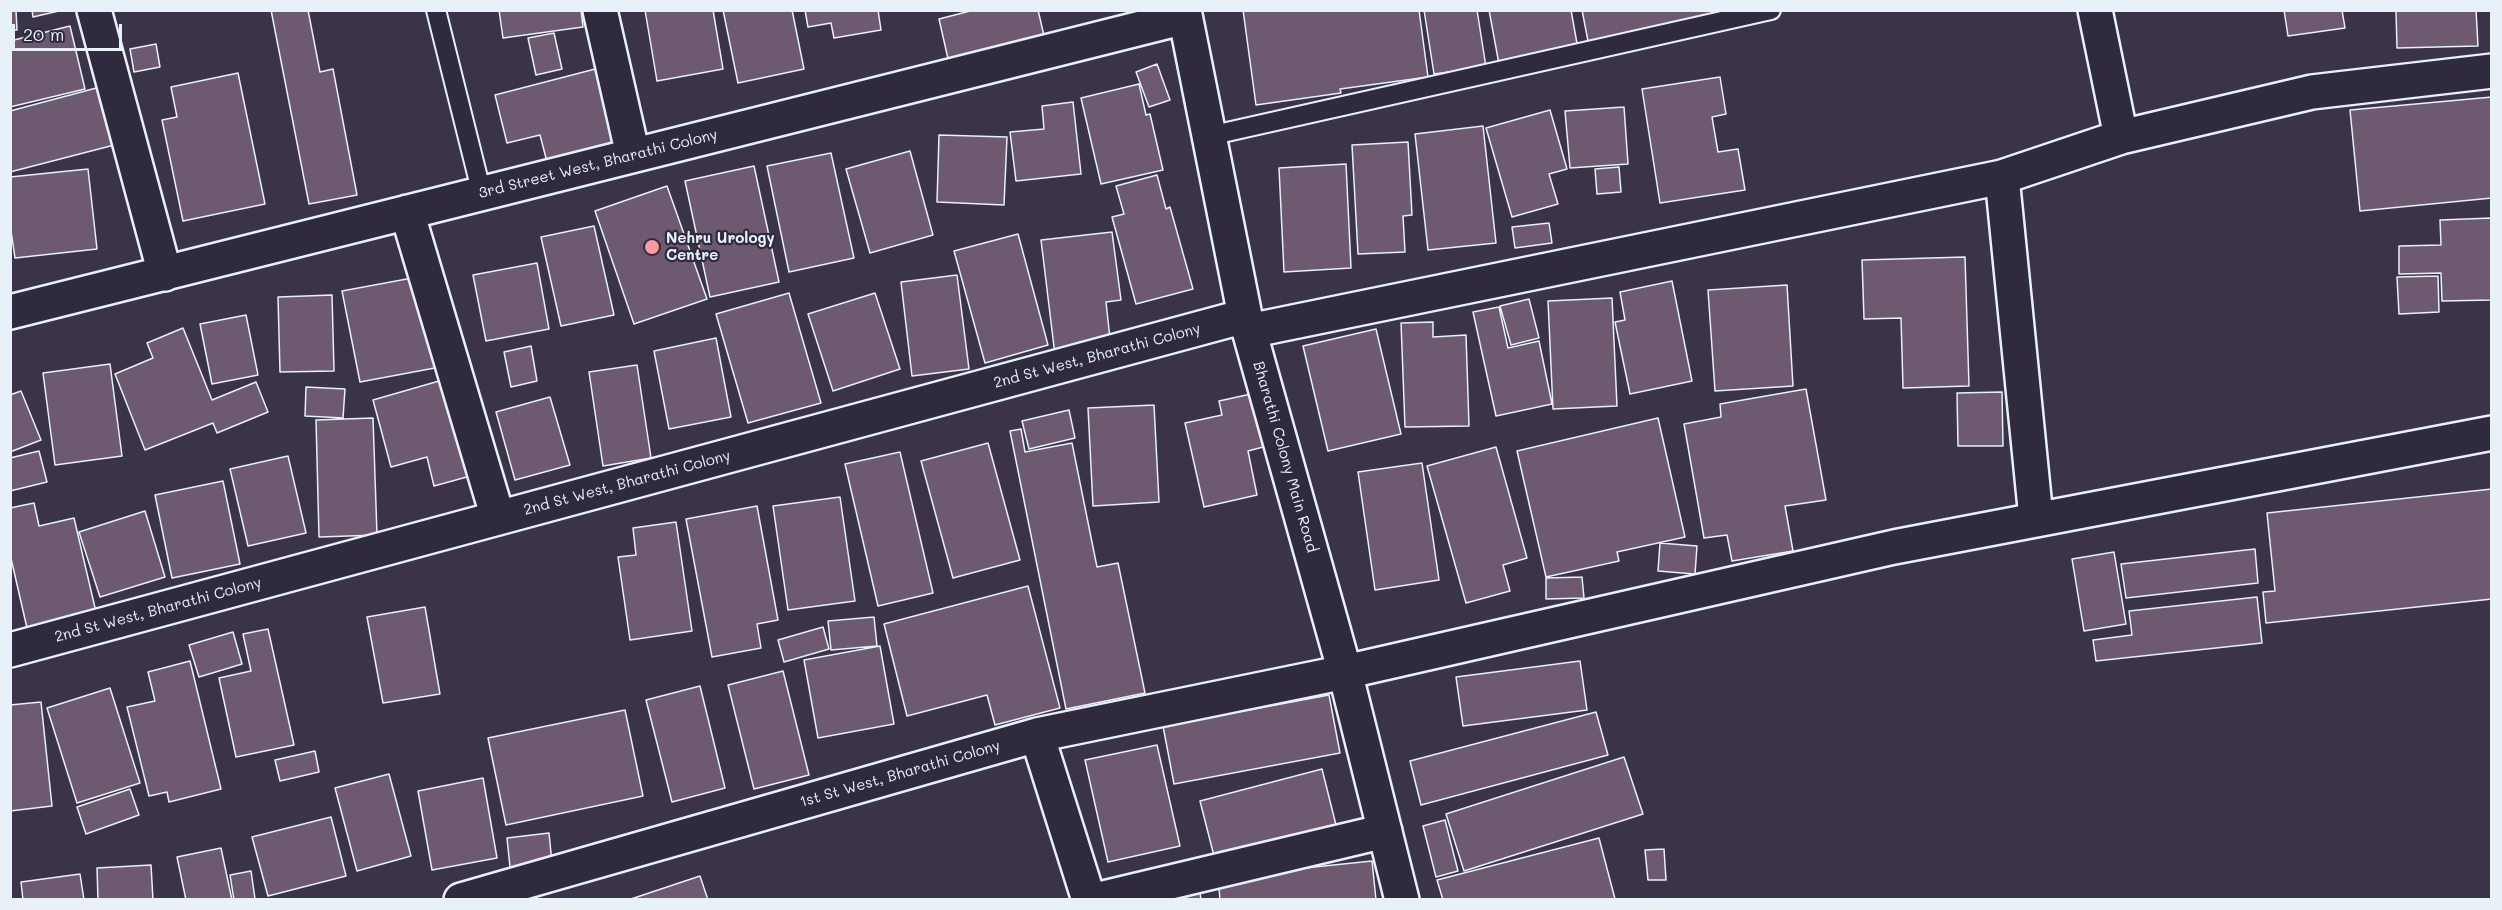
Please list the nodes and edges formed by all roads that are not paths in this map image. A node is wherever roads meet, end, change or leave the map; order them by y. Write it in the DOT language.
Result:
graph roads {
  1 [pos="94,10"];
  2 [pos="436,10"];
  3 [pos="600,10"];
  4 [pos="1771,10"];
  5 [pos="2095,10"];
  6 [pos="1185,14"];
  7 [pos="2492,71"];
  8 [pos="1209,136"];
  9 [pos="2121,136"];
  10 [pos="633,155"];
  11 [pos="2002,177"];
  12 [pos="482,194"];
  13 [pos="407,212"];
  14 [pos="165,273"];
  15 [pos="10,312"];
  16 [pos="1247,323"];
  17 [pos="2492,433"];
  18 [pos="498,518"];
  19 [pos="2036,518"];
  20 [pos="10,650"];
  21 [pos="1345,672"];
  22 [pos="1037,735"];
  23 [pos="1385,831"];
  24 [pos="461,900"];
  25 [pos="1089,900"];
  26 [pos="1095,900"];
  27 [pos="1402,900"];
  1 -- 14 [label="street"];
  2 -- 12 [label="lane"];
  3 -- 10 [label="street"];
  4 -- 8 [label="lane"];
  5 -- 9 [label="street"];
  6 -- 8 [label="street, Bharathi Colony Main Road"];
  6 -- 10 [label="street, 3rd Street West, Bharathi Colony"];
  7 -- 9 [label="street, 2nd St West, Bharathi Colony"];
  8 -- 16 [label="street, Bharathi Colony Main Road"];
  9 -- 11 [label="street, 2nd St West, Bharathi Colony"];
  10 -- 12 [label="street, 3rd Street West, Bharathi Colony"];
  11 -- 16 [label="street, 2nd St West, Bharathi Colony"];
  11 -- 19 [label="street"];
  12 -- 13 [label="street, 3rd Street West, Bharathi Colony"];
  13 -- 14 [label="street, 3rd Street West, Bharathi Colony"];
  13 -- 18 [label="street"];
  14 -- 15 [label="street, 3rd Street West, Bharathi Colony"];
  16 -- 18 [label="street, 2nd St West, Bharathi Colony"];
  16 -- 21 [label="street, Bharathi Colony Main Road"];
  17 -- 19 [label="street, 1st St West, Bharathi Colony"];
  18 -- 20 [label="street, 2nd St West, Bharathi Colony"];
  19 -- 21 [label="street, 1st St West, Bharathi Colony"];
  21 -- 22 [label="street, 1st St West, Bharathi Colony"];
  21 -- 23 [label="street, Bharathi Colony Main Road"];
  22 -- 24 [label="street, 1st St West, Bharathi Colony"];
  22 -- 25 [label="street"];
  23 -- 26 [label="street"];
  23 -- 27 [label="street, Bharathi Colony Main Road"];
}
